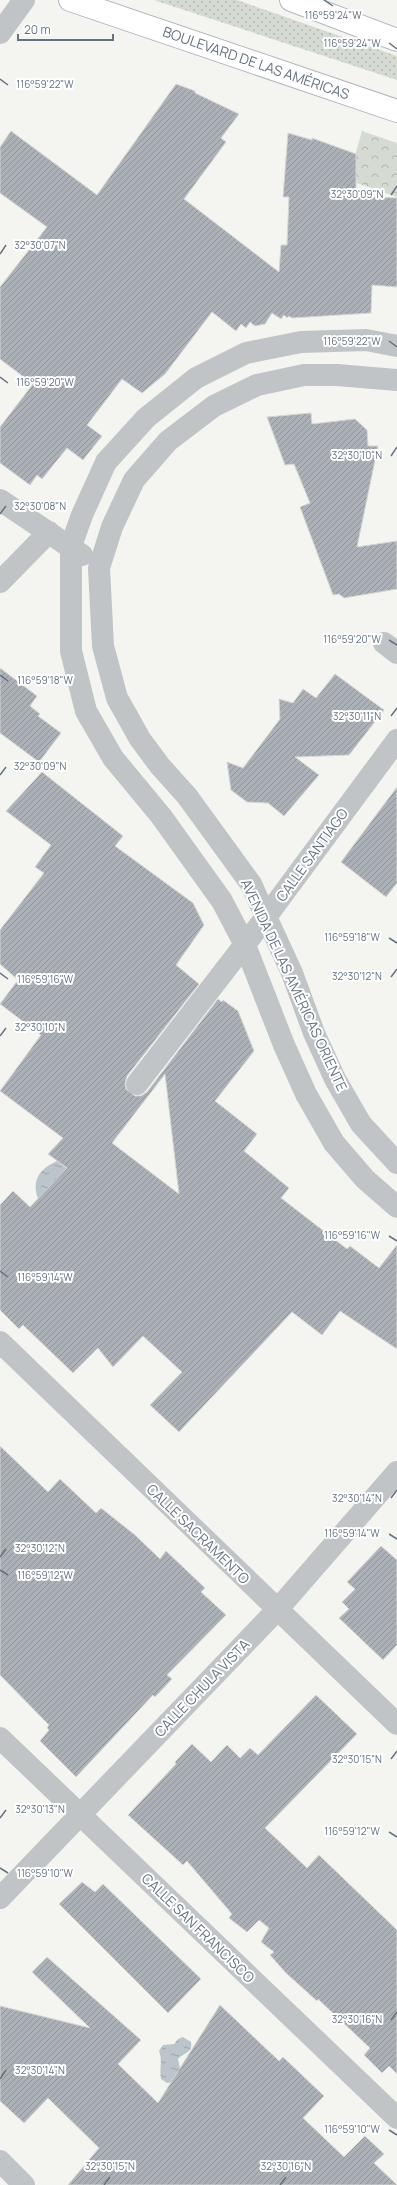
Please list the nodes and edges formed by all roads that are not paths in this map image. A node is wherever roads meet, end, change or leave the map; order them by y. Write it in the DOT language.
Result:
graph roads {
  1 [pos="24,0"];
  2 [pos="70,0"];
  3 [pos="291,0"];
  4 [pos="0,33"];
  5 [pos="397,40"];
  6 [pos="397,111"];
  7 [pos="301,342"];
  8 [pos="397,346"];
  9 [pos="304,375"];
  10 [pos="397,380"];
  11 [pos="0,500"];
  12 [pos="48,532"];
  13 [pos="71,546"];
  14 [pos="99,568"];
  15 [pos="0,582"];
  16 [pos="397,740"];
  17 [pos="160,766"];
  18 [pos="137,786"];
  19 [pos="266,917"];
  20 [pos="245,945"];
  21 [pos="138,1084"];
  22 [pos="397,1163"];
  23 [pos="397,1207"];
  24 [pos="0,1342"];
  25 [pos="395,1477"];
  26 [pos="277,1610"];
  27 [pos="397,1724"];
  28 [pos="0,1738"];
  29 [pos="79,1814"];
  30 [pos="0,1898"];
  31 [pos="397,2118"];
  32 [pos="0,2161"];
  33 [pos="24,2185"];
  1 -- 4 [label="street"];
  2 -- 6 [label="main road, BOULEVARD DE LAS AMÉRICAS"];
  3 -- 5 [label="main road"];
  7 -- 8 [label="street, AVENIDA DE LAS AMÉRICAS ORIENTE"];
  7 -- 9 [label="street"];
  7 -- 13 [label="street, AVENIDA DE LAS AMÉRICAS ORIENTE"];
  9 -- 10 [label="street"];
  9 -- 14 [label="street"];
  11 -- 12 [label="street"];
  12 -- 13 [label="street"];
  12 -- 15 [label="street"];
  13 -- 14 [label="street"];
  13 -- 18 [label="street, AVENIDA DE LAS AMÉRICAS ORIENTE"];
  14 -- 17 [label="street, AVENIDA DE LAS AMÉRICAS ORIENTE"];
  16 -- 19 [label="street, CALLE SANTIAGO"];
  17 -- 18 [label="street"];
  17 -- 19 [label="street, AVENIDA DE LAS AMÉRICAS ORIENTE"];
  18 -- 20 [label="street, AVENIDA DE LAS AMÉRICAS ORIENTE"];
  19 -- 20 [label="street, CALLE SANTIAGO"];
  19 -- 22 [label="street, AVENIDA DE LAS AMÉRICAS ORIENTE"];
  20 -- 21 [label="street, CALLE SANTIAGO"];
  20 -- 23 [label="street, AVENIDA DE LAS AMÉRICAS ORIENTE"];
  24 -- 26 [label="street, CALLE SACRAMENTO"];
  25 -- 26 [label="street, CALLE CHULA VISTA"];
  26 -- 27 [label="street, CALLE SACRAMENTO"];
  26 -- 29 [label="street, CALLE CHULA VISTA"];
  28 -- 29 [label="street, CALLE SAN FRANCISCO"];
  29 -- 30 [label="street, CALLE CHULA VISTA"];
  29 -- 31 [label="street, CALLE SAN FRANCISCO"];
  32 -- 33 [label="street"];
}
